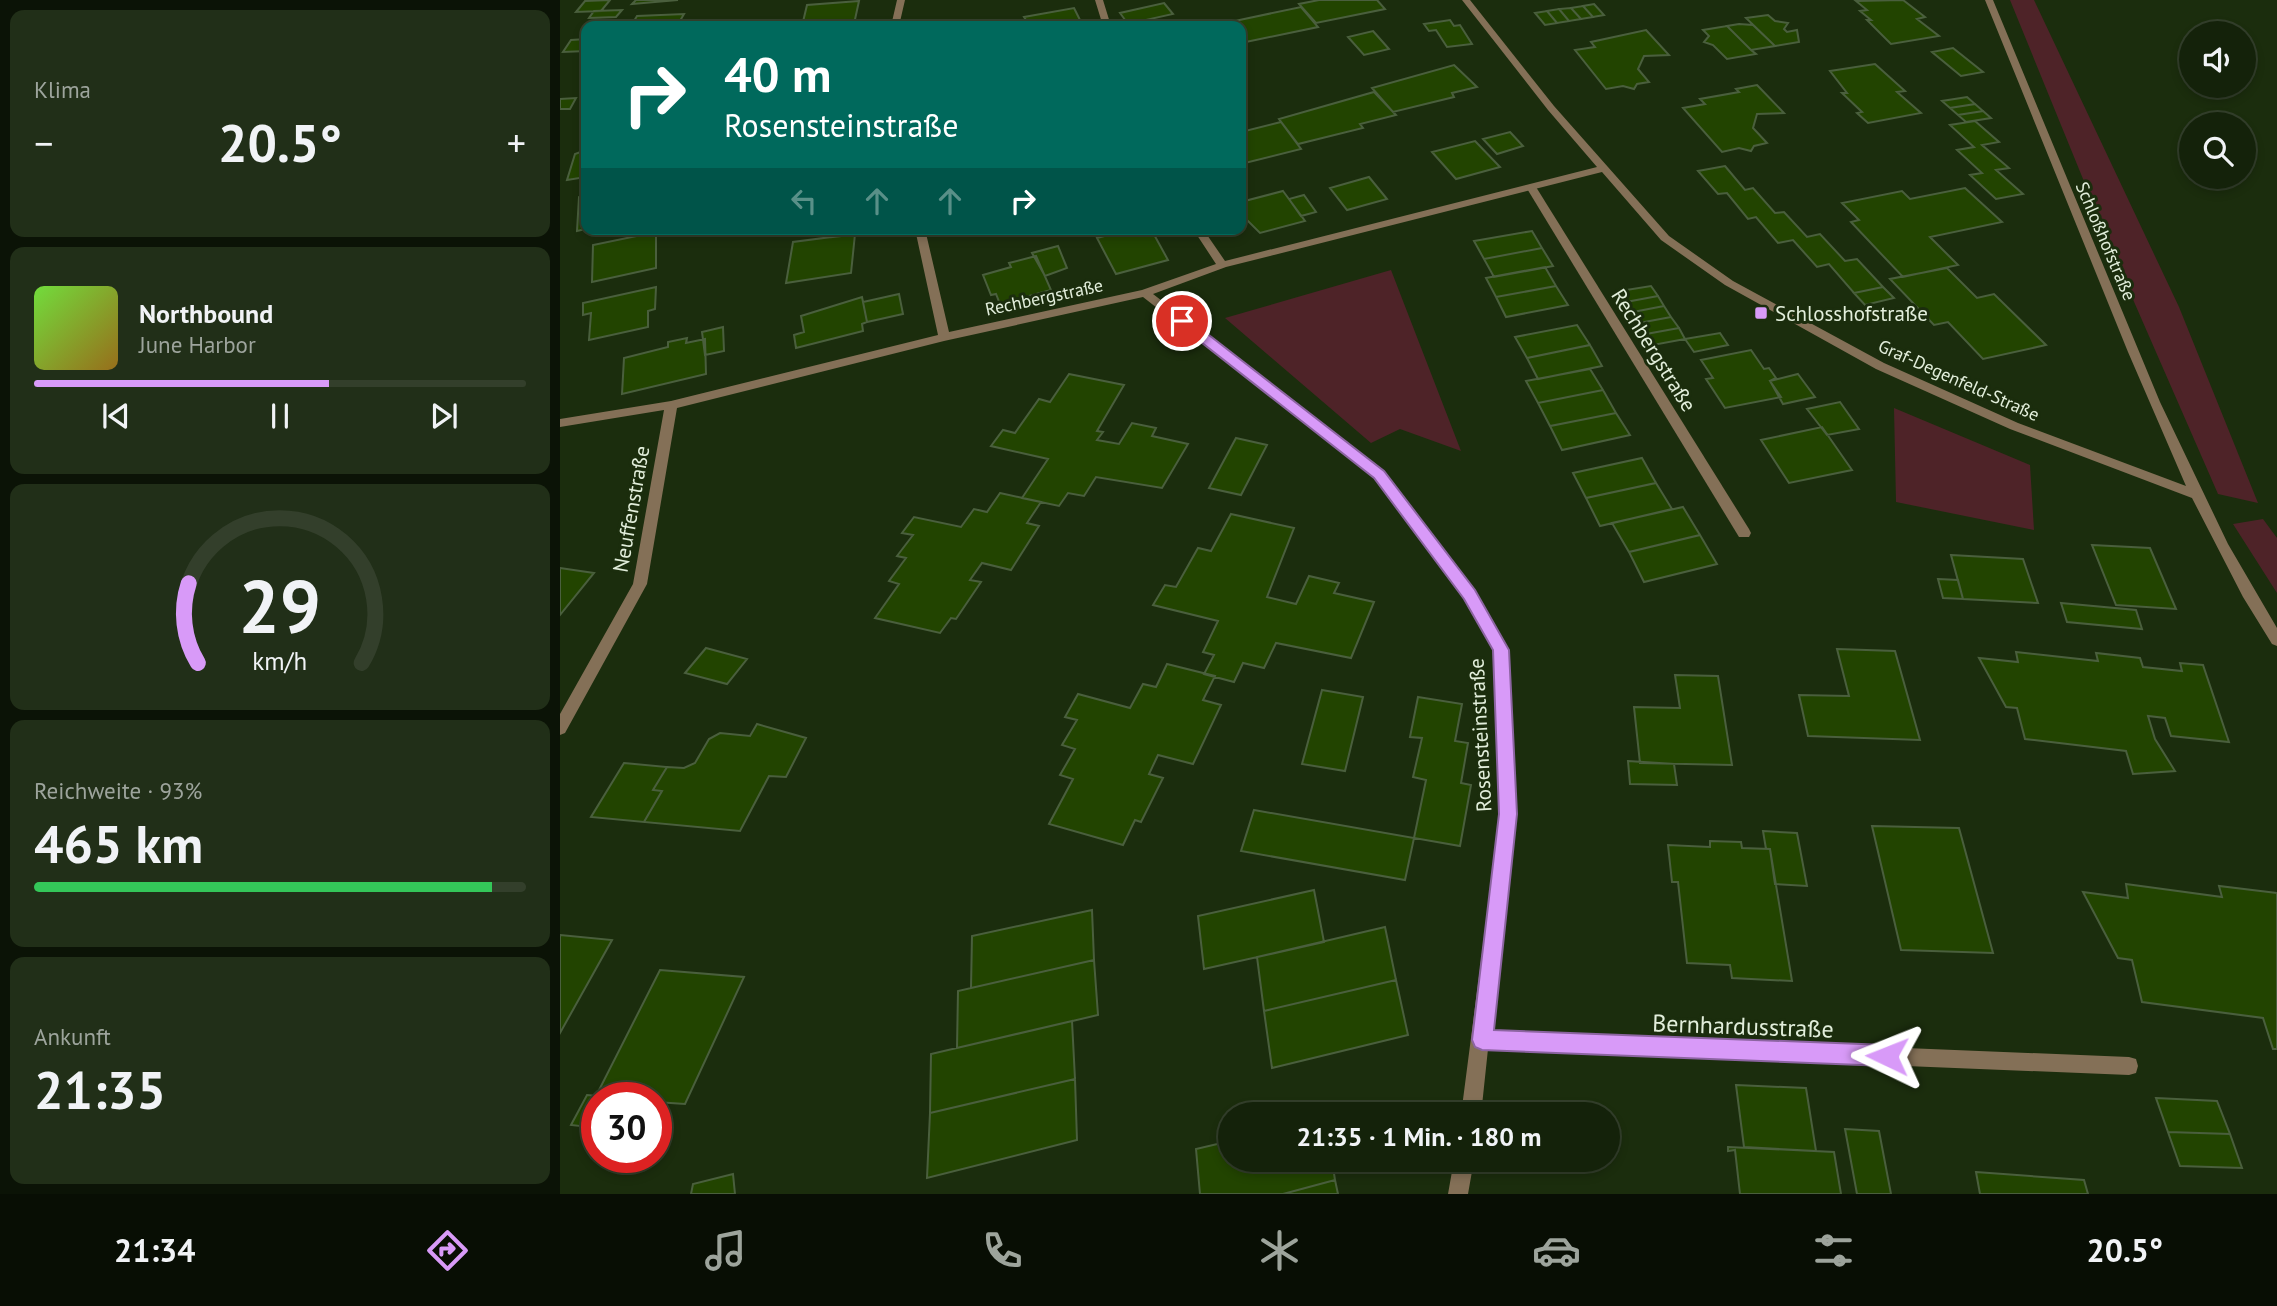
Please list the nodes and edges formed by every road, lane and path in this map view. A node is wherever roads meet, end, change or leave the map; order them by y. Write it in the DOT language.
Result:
graph roads {
  1 [pos="904,0"];
  2 [pos="1099,0"];
  3 [pos="1466,0"];
  4 [pos="1989,0"];
  5 [pos="897,21"];
  6 [pos="1105,21"];
  7 [pos="1605,168"];
  8 [pos="1531,187"];
  9 [pos="921,235"];
  10 [pos="1202,235"];
  11 [pos="1222,265"];
  12 [pos="1145,293"];
  13 [pos="944,337"];
  14 [pos="671,405"];
  15 [pos="560,422"];
  16 [pos="2193,494"];
  17 [pos="1744,533"];
  18 [pos="2277,640"];
  19 [pos="560,728"];
  20 [pos="1482,1040"];
  21 [pos="2129,1066"];
  22 [pos="1473,1102"];
  23 [pos="1462,1172"];
  24 [pos="1458,1194"];
  1 -- 5 [label="street"];
  2 -- 6 [label="street"];
  3 -- 7 [label="street, Graf-Degenfeld-Straße"];
  4 -- 16 [label="street, Schloßhofstraße"];
  7 -- 8 [label="street, Rechbergstraße"];
  7 -- 16 [label="street, Graf-Degenfeld-Straße"];
  8 -- 11 [label="street, Rechbergstraße"];
  8 -- 17 [label="street, Rechbergstraße"];
  9 -- 13 [label="street"];
  10 -- 11 [label="street"];
  11 -- 12 [label="street, Rechbergstraße"];
  12 -- 13 [label="street, Rechbergstraße"];
  12 -- 20 [label="street, Rosensteinstraße"];
  13 -- 14 [label="street, Rechbergstraße"];
  14 -- 15 [label="street, Rechbergstraße"];
  14 -- 19 [label="street, Neuffenstraße"];
  16 -- 18 [label="street, Schloßhofstraße"];
  20 -- 21 [label="street, Bernhardusstraße"];
  20 -- 22 [label="street, Rosensteinstraße"];
  23 -- 24 [label="street"];
}
